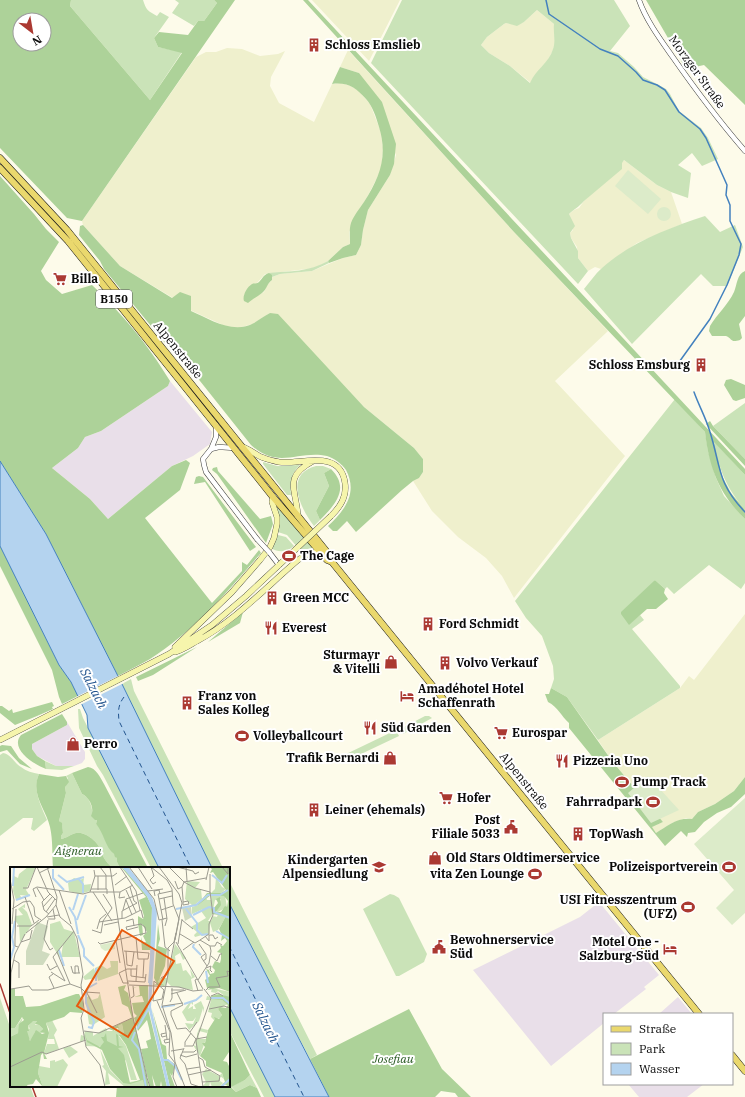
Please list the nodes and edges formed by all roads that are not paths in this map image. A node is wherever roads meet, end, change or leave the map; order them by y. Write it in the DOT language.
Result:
graph roads {
  1 [pos="639,0"];
  2 [pos="745,151"];
  3 [pos="0,158"];
  4 [pos="0,168"];
  5 [pos="216,425"];
  6 [pos="242,447"];
  7 [pos="235,448"];
  8 [pos="210,449"];
  9 [pos="316,460"];
  10 [pos="273,497"];
  11 [pos="298,516"];
  12 [pos="319,551"];
  13 [pos="332,562"];
  14 [pos="279,565"];
  15 [pos="169,654"];
  16 [pos="0,740"];
  17 [pos="698,1013"];
  18 [pos="733,1056"];
  19 [pos="745,1071"];
  1 -- 2 [label="street, Morzger Straße"];
  3 -- 6 [label="main road, Alpenstraße / B150"];
  4 -- 5 [label="main road, Alpenstraße / B150"];
  5 -- 7 [label="main road, Alpenstraße / B150"];
  5 -- 8 [label="street"];
  6 -- 9 [label="main road"];
  6 -- 11 [label="main road, Alpenstraße / B150"];
  7 -- 8 [label="street"];
  7 -- 10 [label="main road, Alpenstraße / B150"];
  8 -- 14 [label="street, bridge"];
  9 -- 11 [label="main road"];
  9 -- 14 [label="main road, bridge"];
  10 -- 12 [label="main road, Alpenstraße / B150"];
  10 -- 15 [label="main road"];
  11 -- 13 [label="main road, Alpenstraße / B150"];
  12 -- 13 [label="main road, Alpenstraße / B150"];
  12 -- 15 [label="main road"];
  13 -- 17 [label="main road, Alpenstraße / B150"];
  14 -- 15 [label="main road"];
  15 -- 16 [label="main road"];
  18 -- 19 [label="main road"];
}
